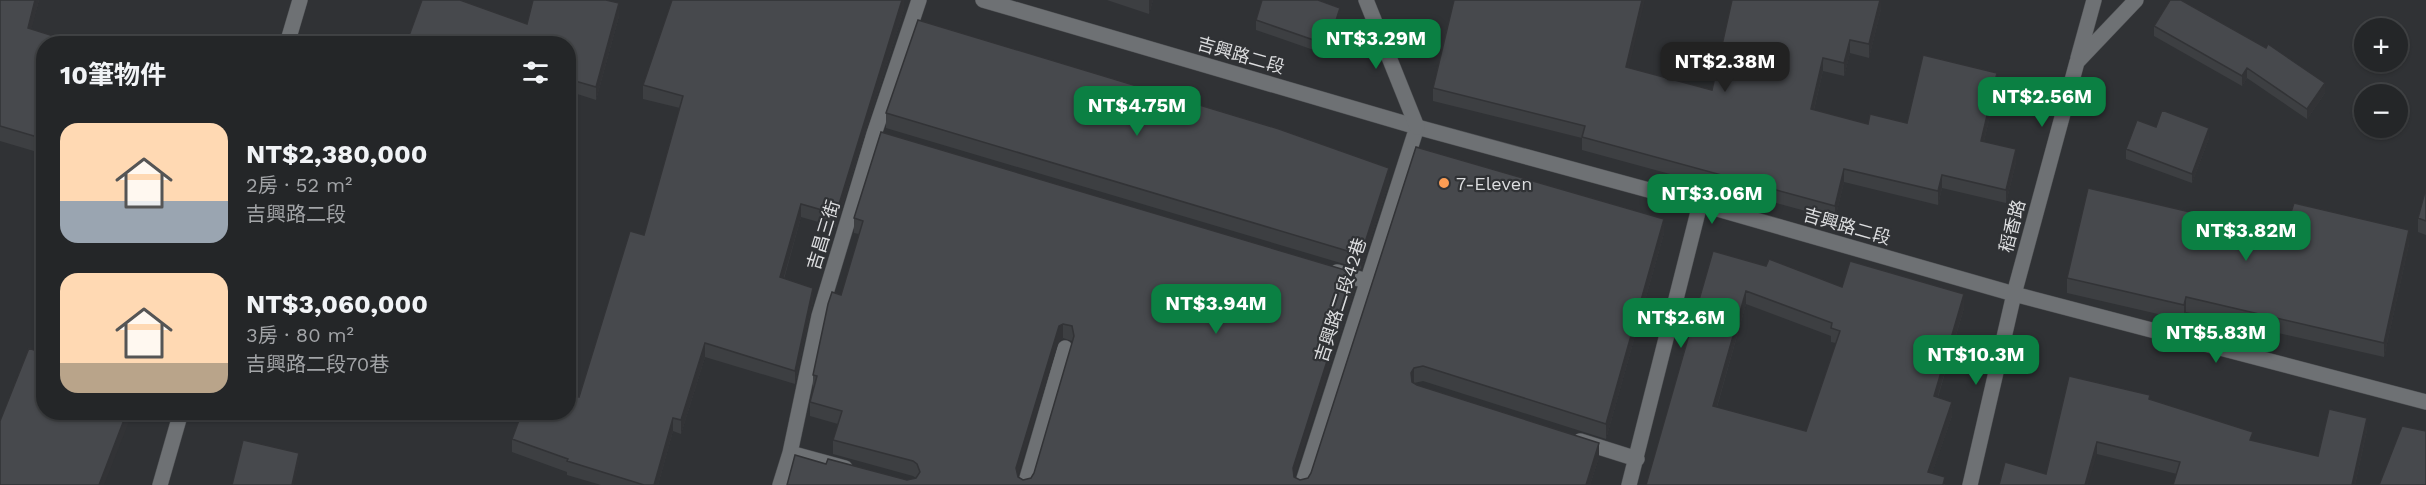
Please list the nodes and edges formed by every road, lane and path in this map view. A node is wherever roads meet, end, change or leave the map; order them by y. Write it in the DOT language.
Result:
graph roads {
  1 [pos="300,0"];
  2 [pos="919,0"];
  3 [pos="983,0"];
  4 [pos="1366,0"];
  5 [pos="2094,0"];
  6 [pos="2136,0"];
  7 [pos="289,36"];
  8 [pos="2076,62"];
  9 [pos="1417,127"];
  10 [pos="1700,204"];
  11 [pos="1321,267"];
  12 [pos="1366,280"];
  13 [pos="2014,294"];
  14 [pos="1065,348"];
  15 [pos="2426,402"];
  16 [pos="179,420"];
  17 [pos="1568,437"];
  18 [pos="790,453"];
  19 [pos="1637,459"];
  20 [pos="855,471"];
  21 [pos="160,485"];
  22 [pos="780,485"];
  23 [pos="1025,485"];
  24 [pos="1302,485"];
  25 [pos="1629,485"];
  26 [pos="1970,485"];
  1 -- 7 [label="street"];
  2 -- 18 [label="street, 吉昌三街"];
  3 -- 9 [label="street, 吉興路二段"];
  4 -- 9 [label="street"];
  5 -- 8 [label="street"];
  6 -- 8 [label="street, 稻香路"];
  8 -- 13 [label="street, 稻香路"];
  9 -- 10 [label="street, 吉興路二段"];
  9 -- 12 [label="street, 吉興路二段42巷"];
  10 -- 13 [label="street, 吉興路二段"];
  10 -- 19 [label="street"];
  11 -- 12 [label="street"];
  12 -- 24 [label="street, 吉興路二段42巷"];
  13 -- 15 [label="street, 吉興路二段"];
  13 -- 26 [label="street, 稻香路"];
  14 -- 23 [label="street"];
  16 -- 21 [label="street"];
  17 -- 19 [label="street"];
  18 -- 20 [label="street"];
  18 -- 22 [label="street, 吉昌三街"];
  19 -- 25 [label="street"];
}
